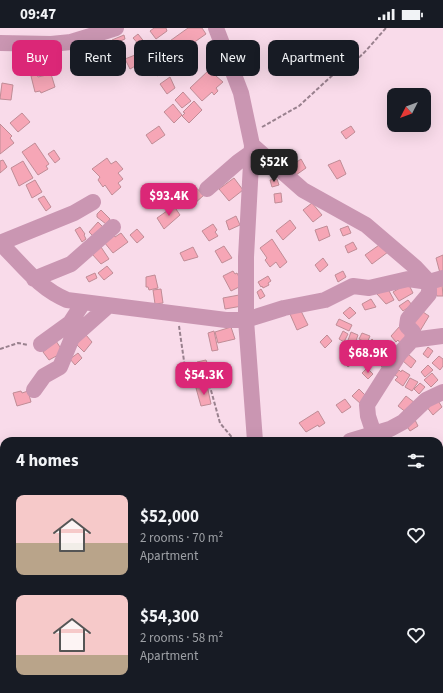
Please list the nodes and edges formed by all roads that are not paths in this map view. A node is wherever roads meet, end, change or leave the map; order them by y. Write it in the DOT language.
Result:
graph roads {
  1 [pos="116,28"];
  2 [pos="216,28"];
  3 [pos="0,43"];
  4 [pos="251,142"];
  5 [pos="207,189"];
  6 [pos="93,202"];
  7 [pos="112,227"];
  8 [pos="0,243"];
  9 [pos="34,279"];
  10 [pos="436,280"];
  11 [pos="83,303"];
  12 [pos="108,306"];
  13 [pos="246,320"];
  14 [pos="443,336"];
  15 [pos="412,340"];
  16 [pos="41,344"];
  17 [pos="34,390"];
  18 [pos="443,392"];
  19 [pos="374,434"];
  20 [pos="255,437"];
  21 [pos="364,437"];
  1 -- 3 [label="street"];
  2 -- 4 [label="street"];
  4 -- 5 [label="street"];
  4 -- 10 [label="street"];
  4 -- 13 [label="street"];
  6 -- 8 [label="street"];
  7 -- 9 [label="street"];
  8 -- 9 [label="street"];
  9 -- 11 [label="street"];
  10 -- 13 [label="street"];
  10 -- 15 [label="street"];
  11 -- 12 [label="street"];
  11 -- 16 [label="street"];
  12 -- 13 [label="street"];
  12 -- 17 [label="street"];
  13 -- 20 [label="street"];
  14 -- 15 [label="street"];
  15 -- 19 [label="street"];
  18 -- 19 [label="street"];
  19 -- 21 [label="street"];
}
